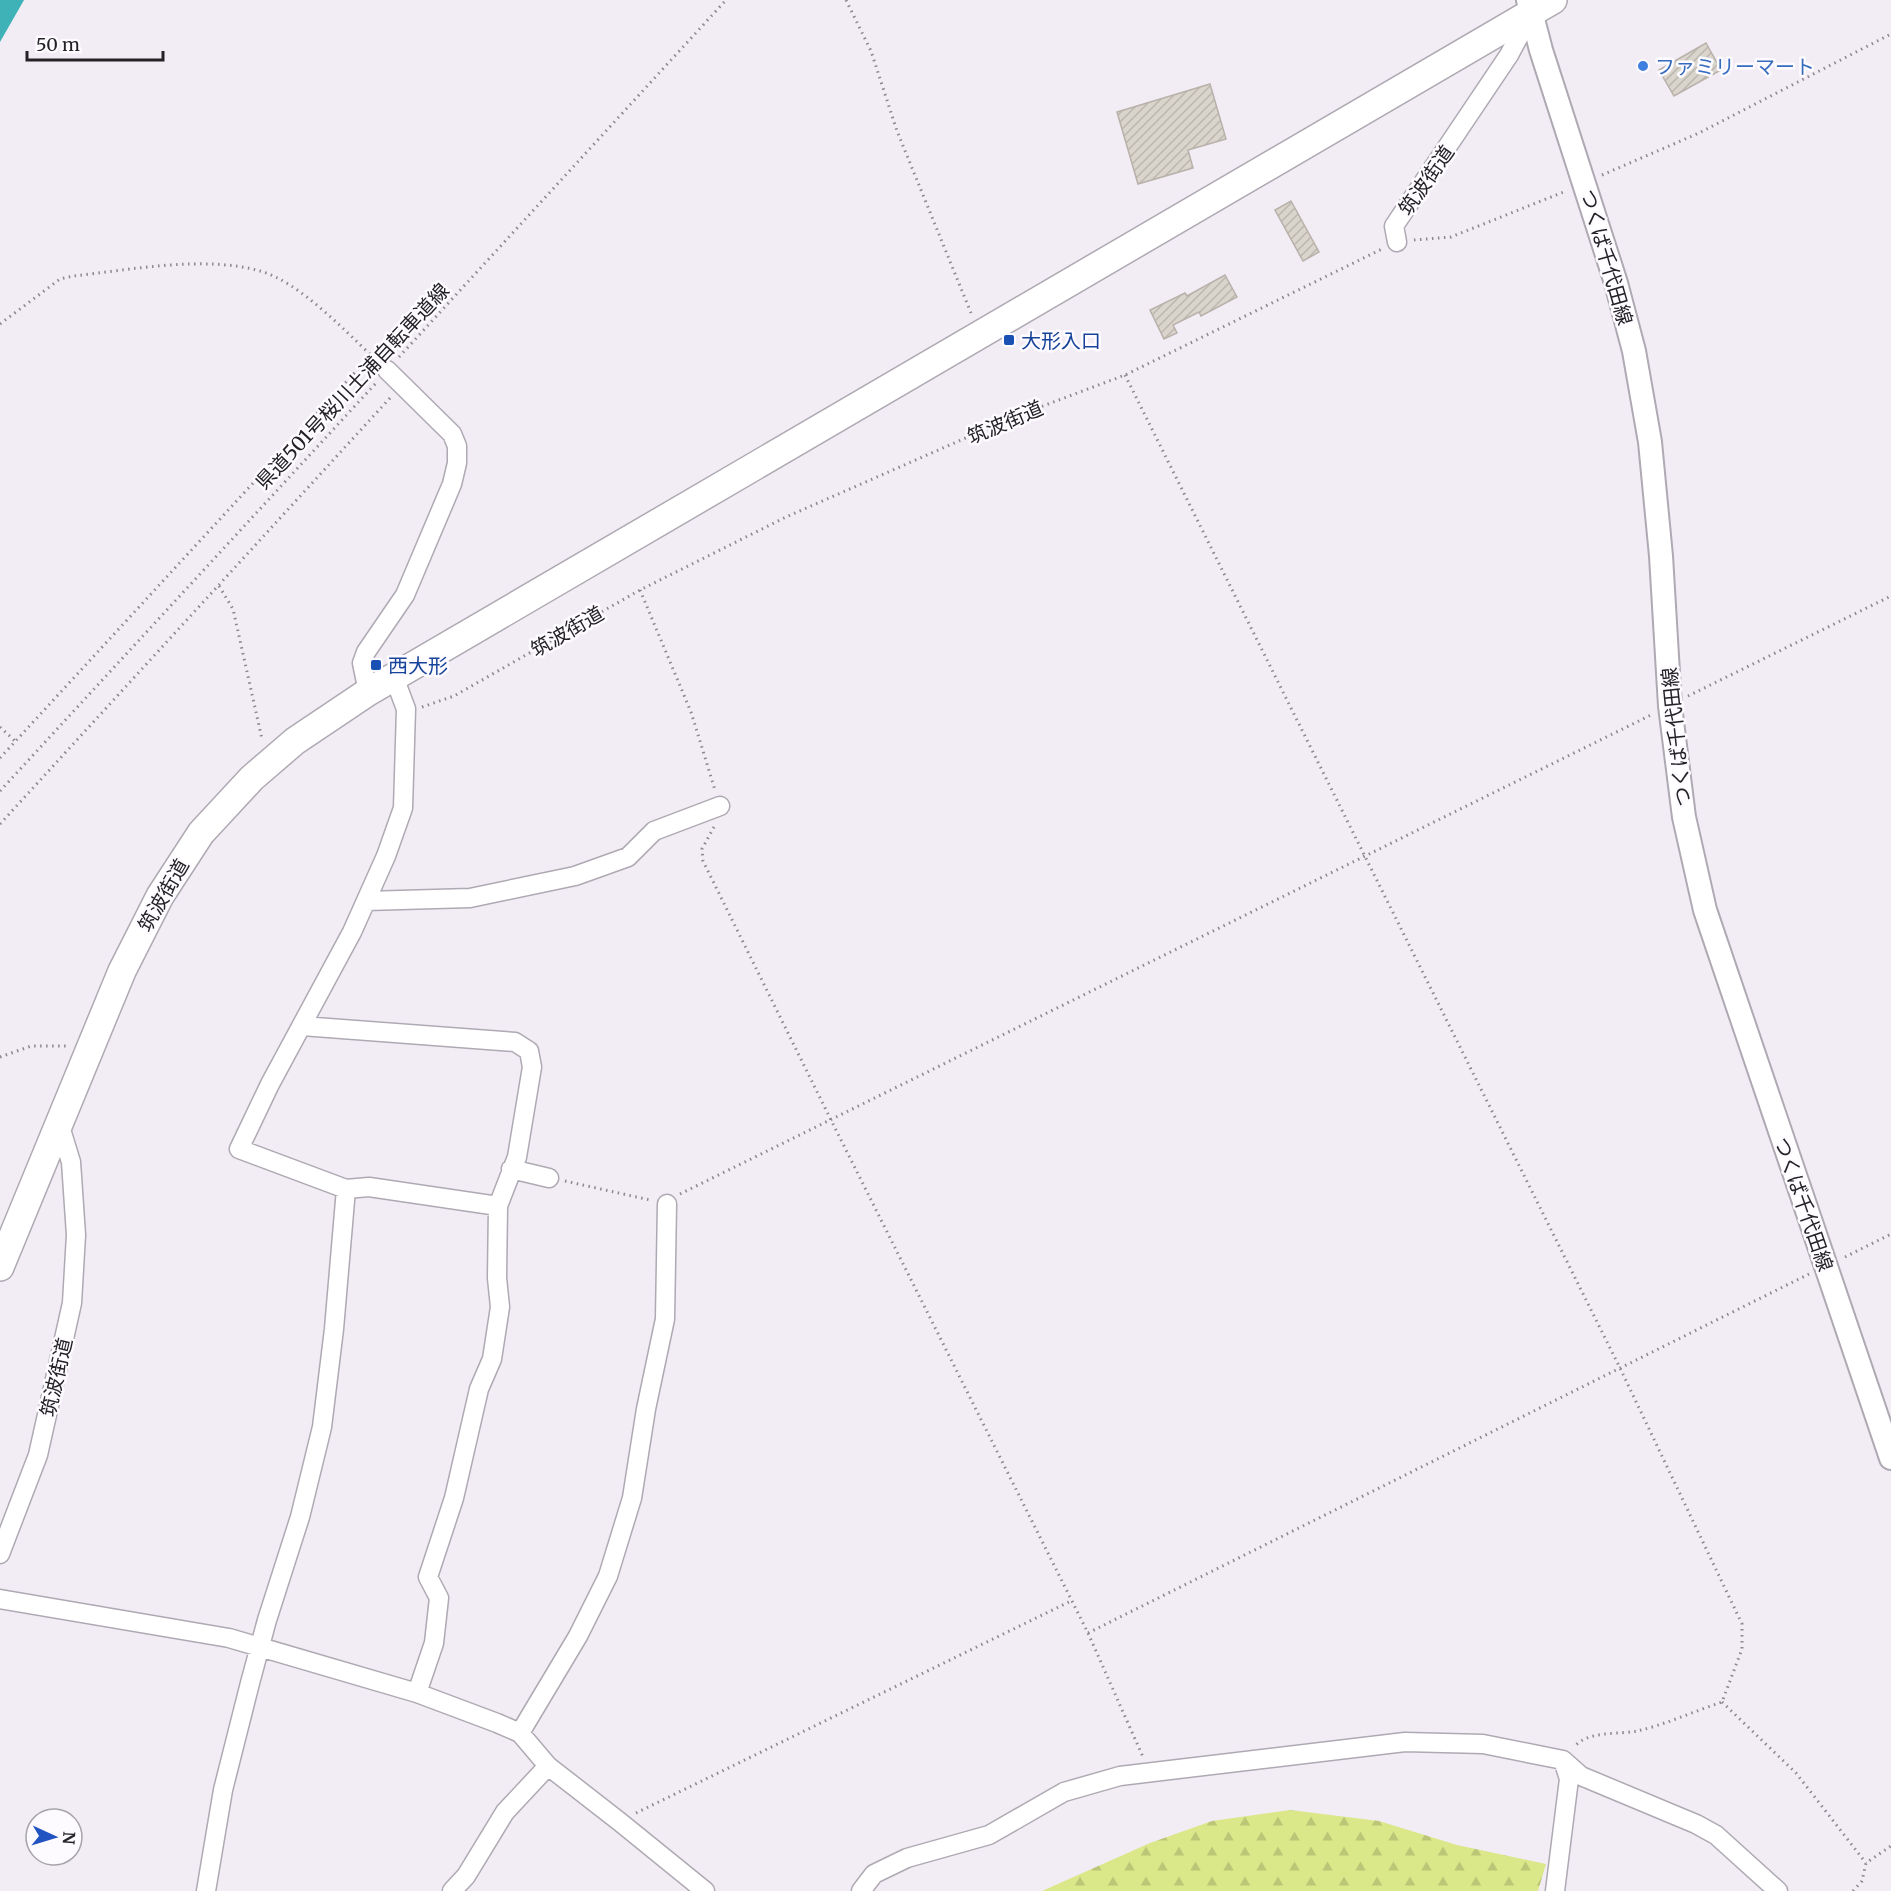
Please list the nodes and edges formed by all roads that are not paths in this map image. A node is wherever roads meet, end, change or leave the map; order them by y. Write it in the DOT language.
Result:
graph roads {
  1 [pos="1537,4"];
  2 [pos="1397,242"];
  3 [pos="387,370"];
  4 [pos="394,677"];
  5 [pos="368,692"];
  6 [pos="720,806"];
  7 [pos="366,901"];
  8 [pos="302,1026"];
  9 [pos="59,1123"];
  10 [pos="511,1169"];
  11 [pos="549,1178"];
  12 [pos="346,1189"];
  13 [pos="667,1204"];
  14 [pos="498,1206"];
  15 [pos="0,1267"];
  16 [pos="1891,1458"];
  17 [pos="0,1554"];
  18 [pos="0,1599"];
  19 [pos="260,1648"];
  20 [pos="417,1693"];
  21 [pos="520,1733"];
  22 [pos="1563,1760"];
  23 [pos="548,1766"];
  24 [pos="206,1891"];
  25 [pos="452,1891"];
  26 [pos="705,1891"];
  27 [pos="861,1891"];
  28 [pos="1555,1891"];
  29 [pos="1778,1891"];
  1 -- 2 [label="street, 筑波街道"];
  1 -- 4 [label="highway, 筑波街道"];
  1 -- 16 [label="main road, つくば千代田線"];
  3 -- 5 [label="street"];
  4 -- 5 [label="highway, 筑波街道"];
  4 -- 7 [label="street"];
  5 -- 9 [label="highway, 筑波街道"];
  6 -- 7 [label="street"];
  7 -- 8 [label="street"];
  8 -- 10 [label="street"];
  8 -- 12 [label="street"];
  9 -- 15 [label="highway, 筑波街道"];
  9 -- 17 [label="street, 筑波街道"];
  10 -- 11 [label="street"];
  10 -- 14 [label="street"];
  12 -- 14 [label="street"];
  12 -- 19 [label="street"];
  13 -- 21 [label="street"];
  14 -- 20 [label="street"];
  18 -- 19 [label="street"];
  19 -- 20 [label="street"];
  19 -- 24 [label="street"];
  20 -- 21 [label="street"];
  21 -- 23 [label="street"];
  22 -- 27 [label="street"];
  22 -- 28 [label="street"];
  22 -- 29 [label="street"];
  23 -- 25 [label="street"];
  23 -- 26 [label="street"];
}
